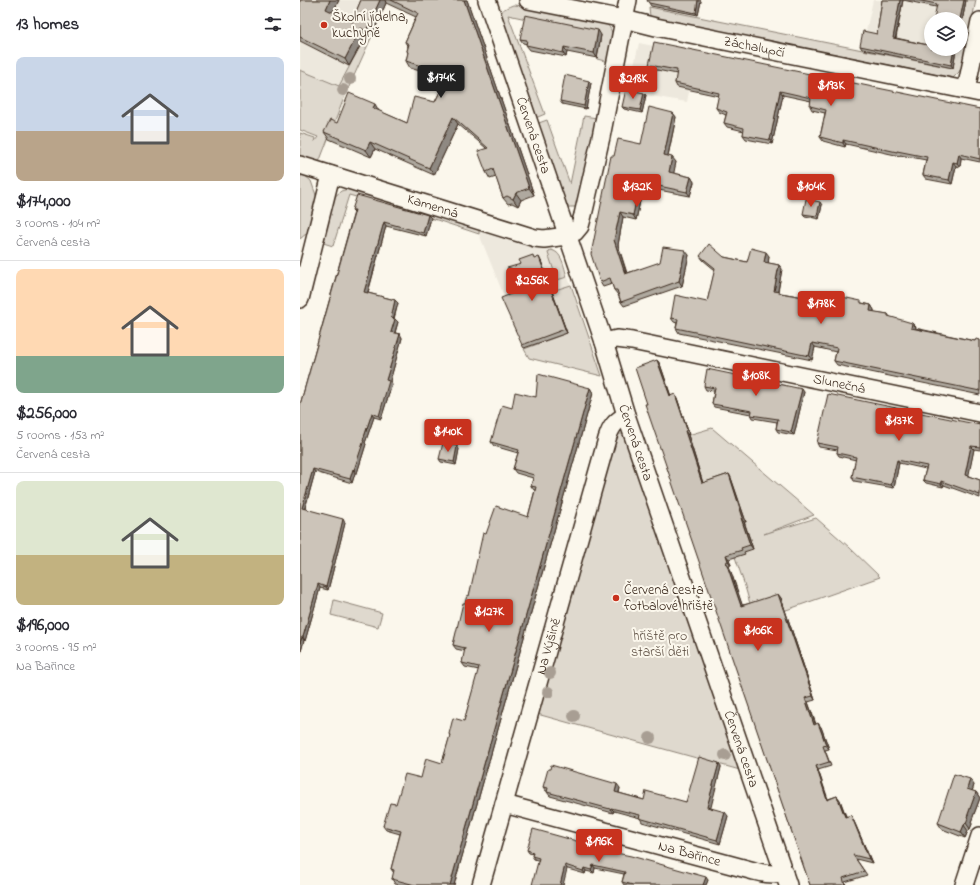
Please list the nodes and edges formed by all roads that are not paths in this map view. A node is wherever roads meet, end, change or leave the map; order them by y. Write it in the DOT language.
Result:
graph roads {
  1 [pos="487,0"];
  2 [pos="528,0"];
  3 [pos="628,0"];
  4 [pos="624,19"];
  5 [pos="980,21"];
  6 [pos="973,91"];
  7 [pos="300,165"];
  8 [pos="331,175"];
  9 [pos="567,236"];
  10 [pos="300,299"];
  11 [pos="604,342"];
  12 [pos="980,413"];
  13 [pos="626,415"];
  14 [pos="504,804"];
  15 [pos="980,836"];
  16 [pos="786,879"];
  17 [pos="481,885"];
  18 [pos="964,885"];
  1 -- 9 [label="street, Červená cesta"];
  2 -- 4 [label="street, Záchalupčí"];
  3 -- 4 [label="street"];
  4 -- 6 [label="street, Záchalupčí"];
  4 -- 9 [label="street"];
  5 -- 6 [label="street"];
  7 -- 8 [label="street, Kamenná"];
  8 -- 9 [label="street, Kamenná"];
  8 -- 10 [label="street"];
  9 -- 11 [label="street, Červená cesta"];
  11 -- 12 [label="street, Slunečná"];
  11 -- 13 [label="street, Červená cesta"];
  13 -- 14 [label="street, Na Výšině"];
  13 -- 16 [label="street, Červená cesta"];
  14 -- 16 [label="street, Na Bařince"];
  14 -- 17 [label="street, Na Výšině"];
  15 -- 18 [label="street"];
}
